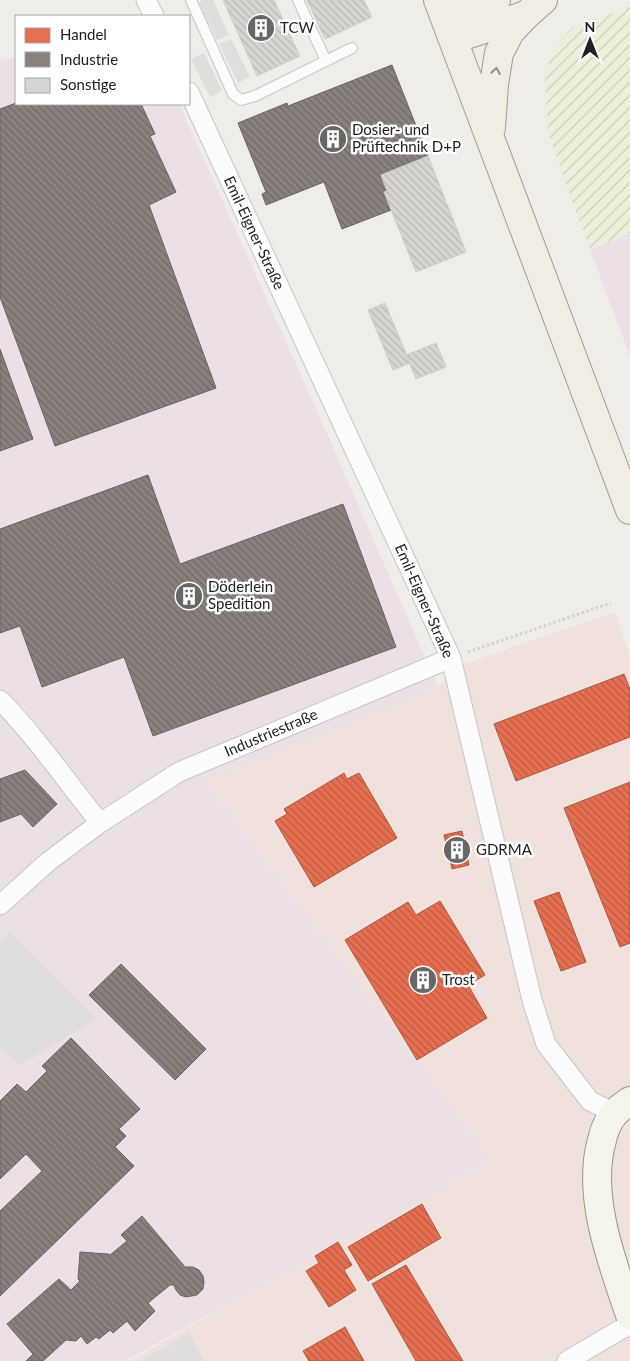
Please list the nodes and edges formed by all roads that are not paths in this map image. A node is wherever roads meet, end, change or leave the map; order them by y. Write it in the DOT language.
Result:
graph roads {
  1 [pos="146,0"];
  2 [pos="191,0"];
  3 [pos="298,0"];
  4 [pos="496,0"];
  5 [pos="441,7"];
  6 [pos="534,8"];
  7 [pos="154,15"];
  8 [pos="454,39"];
  9 [pos="352,48"];
  10 [pos="326,61"];
  11 [pos="190,94"];
  12 [pos="491,137"];
  13 [pos="630,510"];
  14 [pos="451,658"];
  15 [pos="0,700"];
  16 [pos="100,823"];
  17 [pos="0,905"];
  18 [pos="622,1107"];
  19 [pos="630,1315"];
  20 [pos="630,1324"];
  21 [pos="567,1361"];
  1 -- 7 [label="street"];
  2 -- 10 [label="lane"];
  3 -- 10 [label="lane"];
  4 -- 5 [label="main road"];
  5 -- 8 [label="main road"];
  6 -- 8 [label="main road"];
  12 -- 6 [label="main road, one-way"];
  8 -- 12 [label="main road"];
  9 -- 10 [label="lane"];
  11 -- 14 [label="street, Emil-Eigner-Straße"];
  12 -- 13 [label="main road"];
  14 -- 16 [label="street, Industriestraße"];
  14 -- 18 [label="street, Emil-Eigner-Straße"];
  15 -- 16 [label="street"];
  16 -- 17 [label="street, Industriestraße"];
  18 -- 19 [label="main road, Emil-Eigner-Straße"];
  20 -- 21 [label="street"];
}
